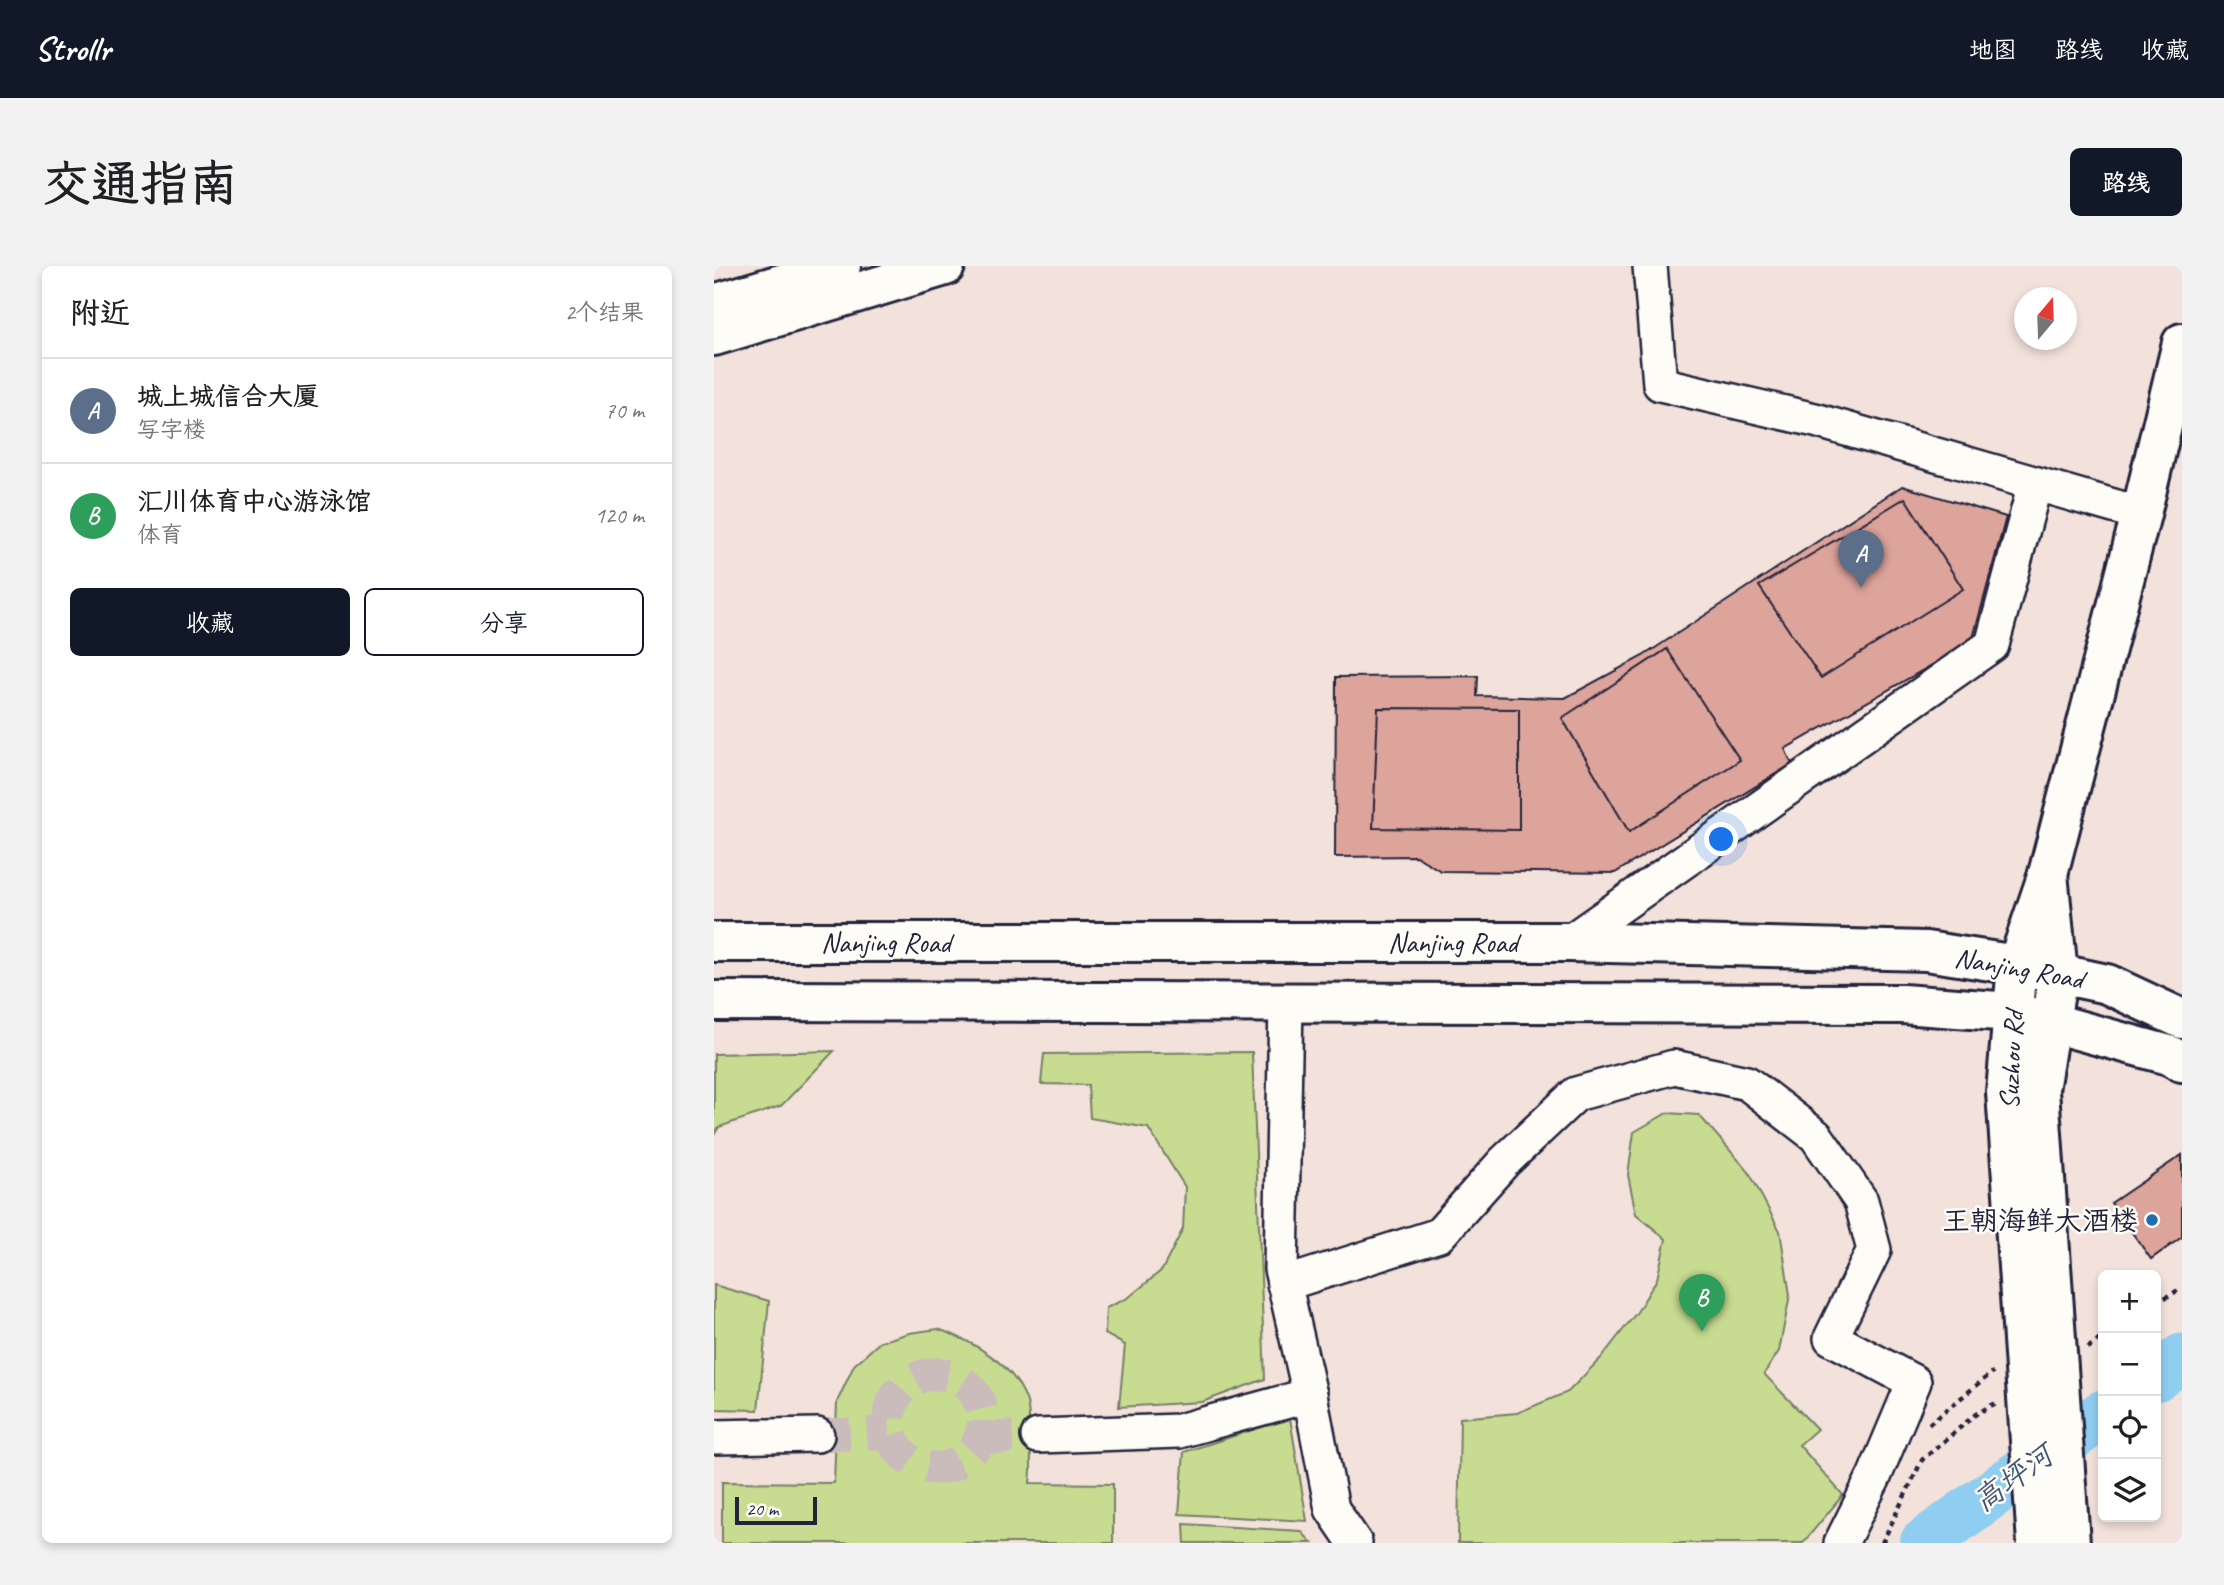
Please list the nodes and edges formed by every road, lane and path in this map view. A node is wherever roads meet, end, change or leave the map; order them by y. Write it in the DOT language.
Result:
graph roads {
  1 [pos="841,266"];
  2 [pos="945,266"];
  3 [pos="1650,266"];
  4 [pos="714,304"];
  5 [pos="714,336"];
  6 [pos="2182,343"];
  7 [pos="2035,484"];
  8 [pos="2141,514"];
  9 [pos="2048,874"];
  10 [pos="714,942"];
  11 [pos="1569,942"];
  12 [pos="2017,965"];
  13 [pos="2058,974"];
  14 [pos="714,1001"];
  15 [pos="1286,1002"];
  16 [pos="2012,1013"];
  17 [pos="2182,1019"];
  18 [pos="2050,1023"];
  19 [pos="2182,1062"];
  20 [pos="2023,1091"];
  21 [pos="1284,1284"];
  22 [pos="2182,1288"];
  23 [pos="2161,1300"];
  24 [pos="2098,1340"];
  25 [pos="2023,1347"];
  26 [pos="2084,1351"];
  27 [pos="1310,1395"];
  28 [pos="1998,1402"];
  29 [pos="1921,1431"];
  30 [pos="817,1434"];
  31 [pos="1038,1436"];
  32 [pos="714,1437"];
  33 [pos="1355,1543"];
  34 [pos="1841,1543"];
  35 [pos="1882,1543"];
  36 [pos="2037,1543"];
  37 [pos="2070,1543"];
  1 -- 4 [label="main road"];
  2 -- 5 [label="main road"];
  3 -- 7 [label="street"];
  6 -- 8 [label="main road"];
  7 -- 8 [label="street"];
  7 -- 11 [label="street"];
  8 -- 9 [label="main road"];
  9 -- 12 [label="main road, Suzhou Rd"];
  9 -- 13 [label="main road, Suzhou Rd"];
  10 -- 11 [label="main road, Nanjing Road"];
  11 -- 12 [label="main road, Nanjing Road"];
  12 -- 13 [label="main road, Nanjing Road"];
  12 -- 16 [label="main road, Suzhou Rd"];
  13 -- 17 [label="main road, Nanjing Road"];
  13 -- 18 [label="main road, Suzhou Rd"];
  14 -- 15 [label="main road, Nanjing Road"];
  15 -- 16 [label="main road, Nanjing Road"];
  15 -- 21 [label="street"];
  16 -- 18 [label="main road, Nanjing Road"];
  16 -- 20 [label="main road, Suzhou Rd"];
  18 -- 19 [label="main road, Nanjing Road"];
  18 -- 20 [label="main road, Suzhou Rd"];
  20 -- 25 [label="main road, Suzhou Rd, bridge"];
  20 -- 37 [label="main road, Suzhou Rd, bridge"];
  21 -- 27 [label="street"];
  21 -- 34 [label="street"];
  22 -- 23 [label="path"];
  24 -- 26 [label="path"];
  25 -- 29 [label="path"];
  25 -- 36 [label="main road, Suzhou Rd, bridge"];
  27 -- 31 [label="street"];
  27 -- 33 [label="street"];
  28 -- 35 [label="path"];
  30 -- 32 [label="street"];
}
